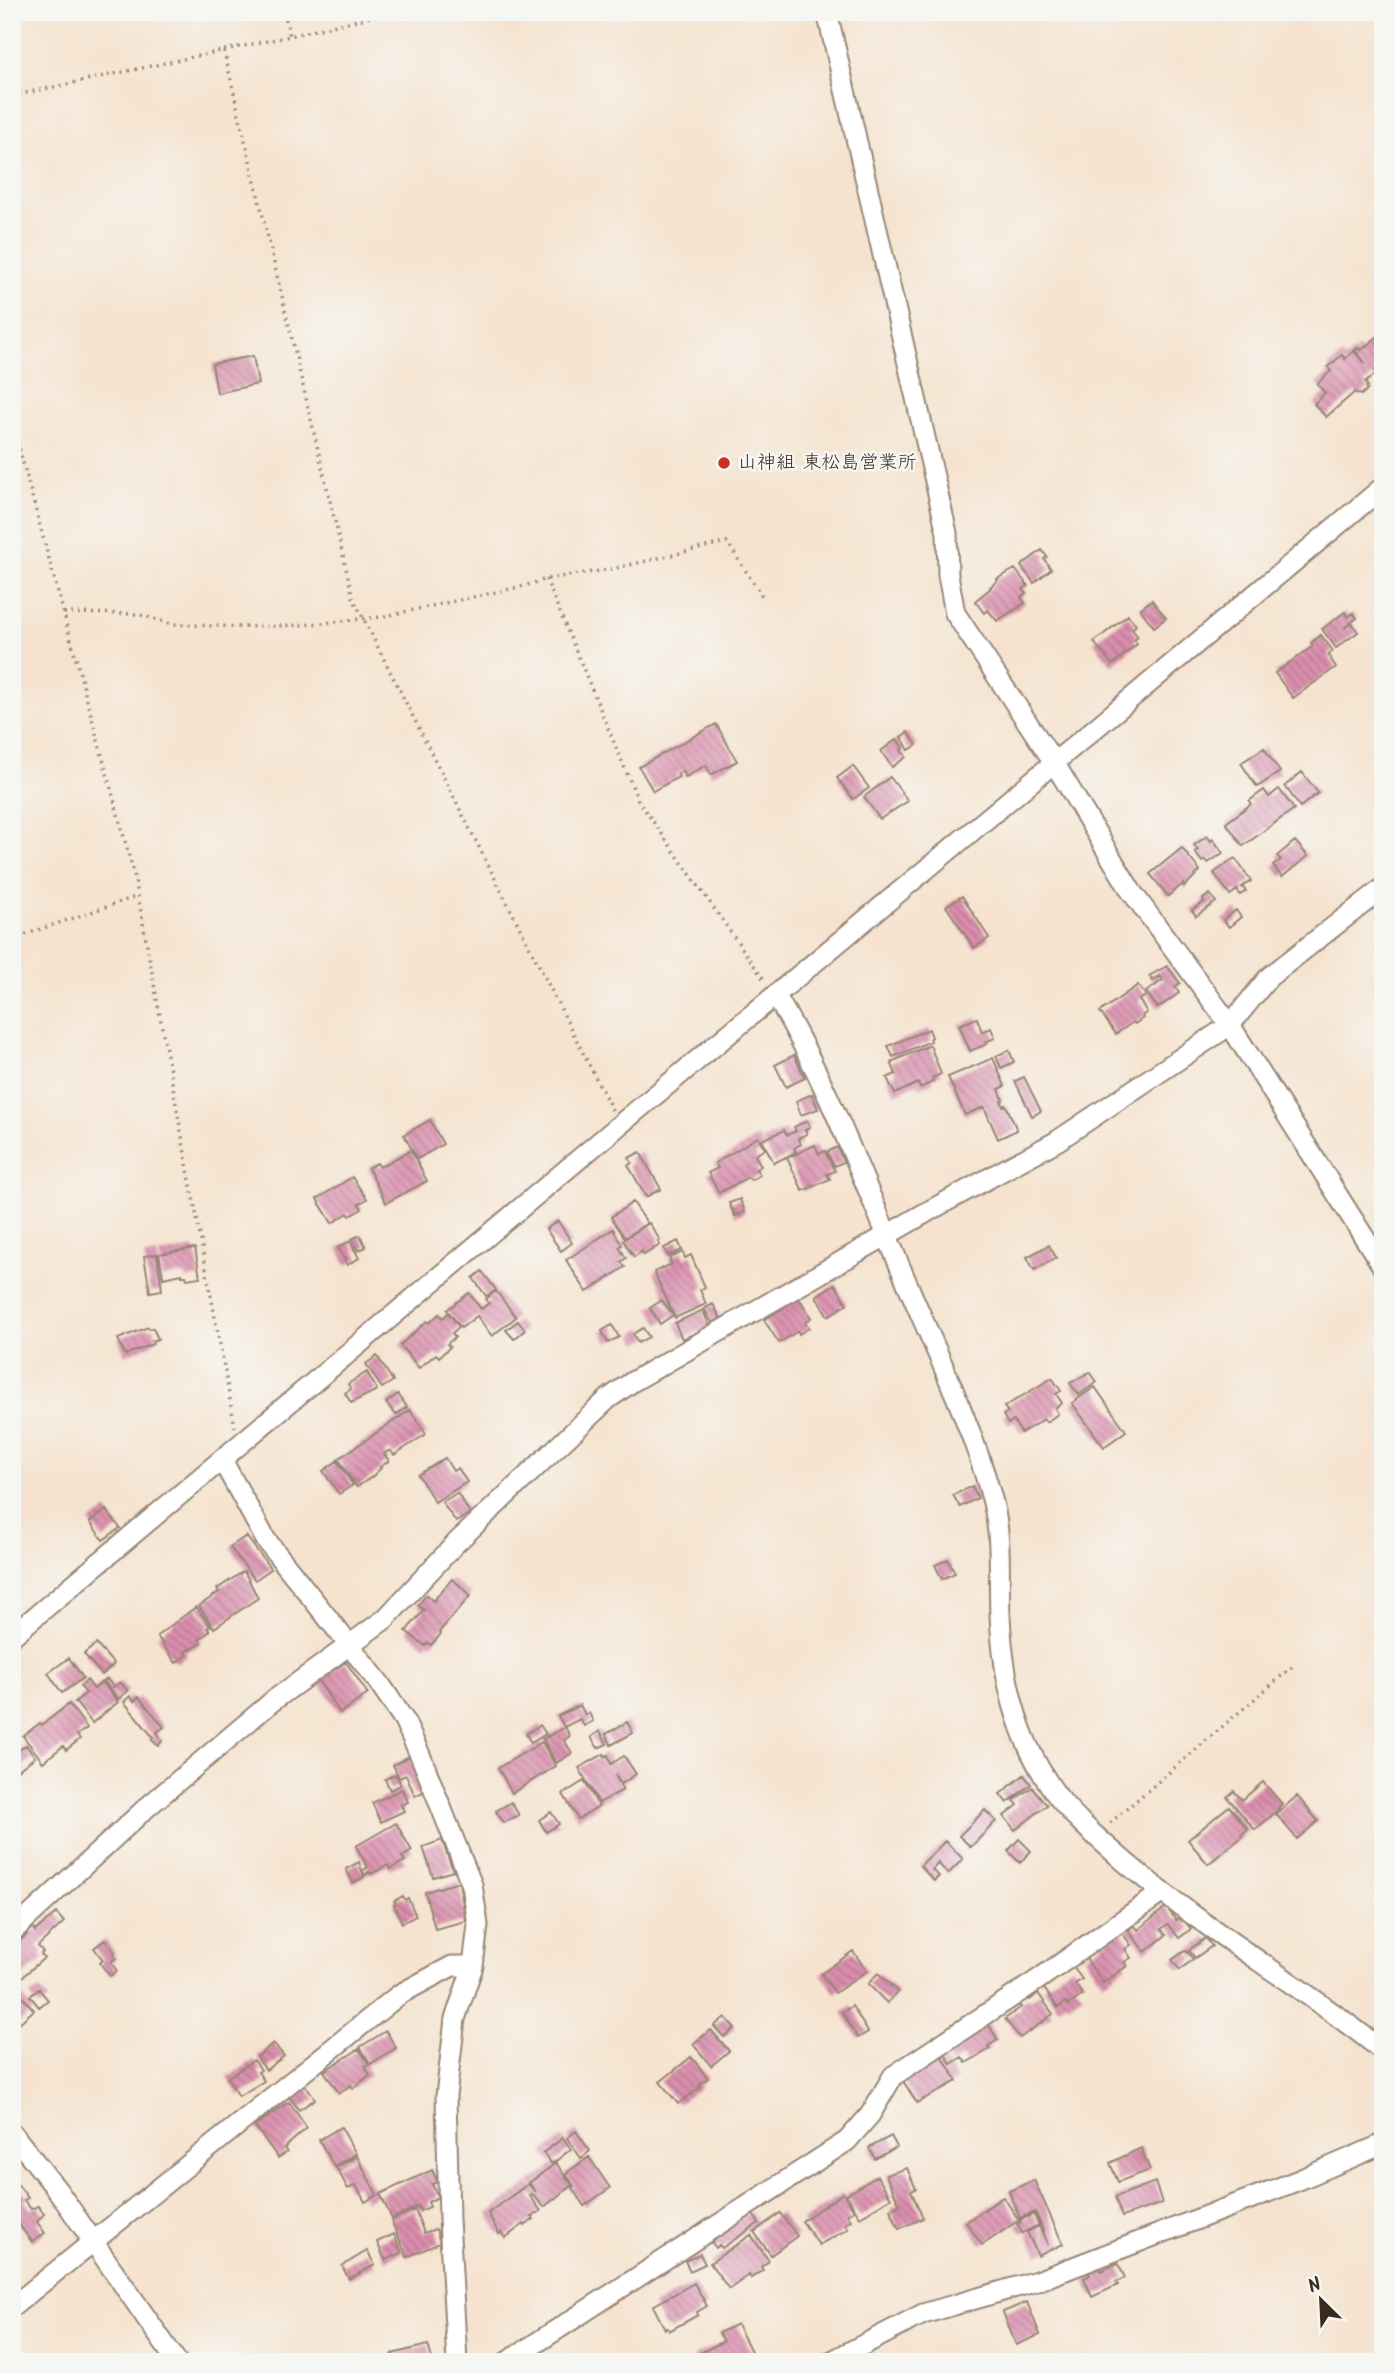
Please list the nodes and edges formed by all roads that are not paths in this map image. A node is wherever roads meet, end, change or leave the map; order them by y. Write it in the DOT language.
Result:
graph roads {
  1 [pos="827,12"];
  2 [pos="1383,487"];
  3 [pos="1055,764"];
  4 [pos="1383,888"];
  5 [pos="776,996"];
  6 [pos="1230,1025"];
  7 [pos="887,1236"];
  8 [pos="1383,1267"];
  9 [pos="222,1460"];
  10 [pos="12,1636"];
  11 [pos="351,1646"];
  12 [pos="1161,1893"];
  13 [pos="12,1932"];
  14 [pos="473,1966"];
  15 [pos="1383,2051"];
  16 [pos="12,2133"];
  17 [pos="1383,2144"];
  18 [pos="93,2242"];
  19 [pos="12,2307"];
  20 [pos="177,2362"];
  21 [pos="457,2362"];
  22 [pos="507,2362"];
  23 [pos="830,2362"];
  1 -- 3 [label="street"];
  2 -- 3 [label="street"];
  3 -- 5 [label="street"];
  3 -- 6 [label="street"];
  4 -- 6 [label="street"];
  5 -- 7 [label="street"];
  5 -- 9 [label="street"];
  6 -- 7 [label="street"];
  6 -- 8 [label="street"];
  7 -- 11 [label="street"];
  7 -- 12 [label="street"];
  9 -- 10 [label="street"];
  9 -- 11 [label="street"];
  11 -- 13 [label="street"];
  11 -- 14 [label="street"];
  12 -- 15 [label="street"];
  12 -- 22 [label="street"];
  14 -- 18 [label="street"];
  14 -- 21 [label="street"];
  16 -- 18 [label="street"];
  17 -- 23 [label="street"];
  18 -- 19 [label="street"];
  18 -- 20 [label="street"];
}
